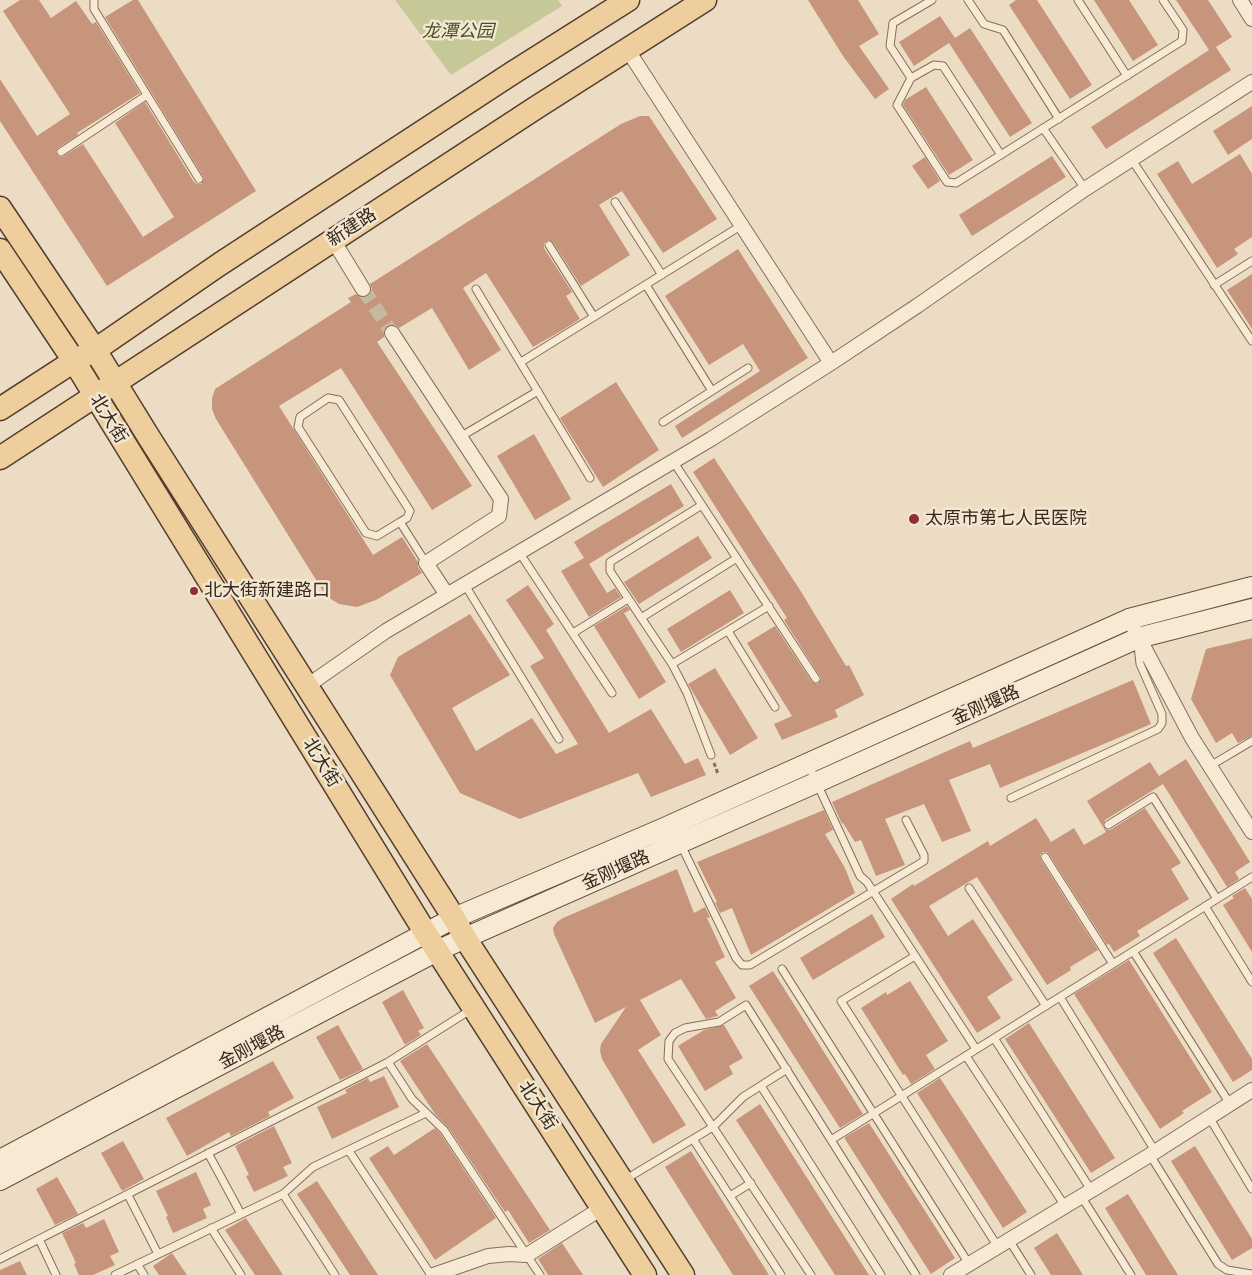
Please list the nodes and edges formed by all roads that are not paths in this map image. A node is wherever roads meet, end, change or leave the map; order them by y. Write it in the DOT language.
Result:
graph roads {
  1 [pos="94,0"];
  2 [pos="628,0"];
  3 [pos="705,0"];
  4 [pos="932,0"];
  5 [pos="968,0"];
  6 [pos="1078,0"];
  7 [pos="1163,0"];
  8 [pos="1240,0"];
  9 [pos="1252,19"];
  10 [pos="627,50"];
  11 [pos="1127,76"];
  12 [pos="911,78"];
  13 [pos="1252,82"];
  14 [pos="147,95"];
  15 [pos="1059,119"];
  16 [pos="1044,128"];
  17 [pos="61,152"];
  18 [pos="1001,155"];
  19 [pos="1132,160"];
  20 [pos="198,179"];
  21 [pos="1085,189"];
  22 [pos="615,202"];
  23 [pos="0,208"];
  24 [pos="742,225"];
  25 [pos="333,240"];
  26 [pos="549,244"];
  27 [pos="0,250"];
  28 [pos="1252,261"];
  29 [pos="662,274"];
  30 [pos="646,285"];
  31 [pos="1214,285"];
  32 [pos="363,289"];
  33 [pos="476,289"];
  34 [pos="594,317"];
  35 [pos="392,333"];
  36 [pos="1252,341"];
  37 [pos="95,350"];
  38 [pos="74,361"];
  39 [pos="521,362"];
  40 [pos="831,363"];
  41 [pos="748,368"];
  42 [pos="116,383"];
  43 [pos="538,391"];
  44 [pos="712,391"];
  45 [pos="94,397"];
  46 [pos="0,409"];
  47 [pos="663,422"];
  48 [pos="460,437"];
  49 [pos="0,458"];
  50 [pos="672,461"];
  51 [pos="590,478"];
  52 [pos="702,505"];
  53 [pos="400,522"];
  54 [pos="519,552"];
  55 [pos="737,558"];
  56 [pos="426,563"];
  57 [pos="465,585"];
  58 [pos="1252,587"];
  59 [pos="447,595"];
  60 [pos="628,599"];
  61 [pos="769,606"];
  62 [pos="1252,609"];
  63 [pos="642,618"];
  64 [pos="1129,619"];
  65 [pos="728,630"];
  66 [pos="572,633"];
  67 [pos="1138,638"];
  68 [pos="672,664"];
  69 [pos="816,679"];
  70 [pos="307,686"];
  71 [pos="612,693"];
  72 [pos="775,707"];
  73 [pos="559,740"];
  74 [pos="1252,741"];
  75 [pos="711,754"];
  76 [pos="808,763"];
  77 [pos="1210,766"];
  78 [pos="817,782"];
  79 [pos="1011,798"];
  80 [pos="906,820"];
  81 [pos="1108,825"];
  82 [pos="1252,832"];
  83 [pos="680,843"];
  84 [pos="1045,857"];
  85 [pos="1252,877"];
  86 [pos="969,888"];
  87 [pos="873,892"];
  88 [pos="1217,899"];
  89 [pos="1205,906"];
  90 [pos="454,918"];
  91 [pos="425,932"];
  92 [pos="465,938"];
  93 [pos="437,950"];
  94 [pos="1133,952"];
  95 [pos="915,956"];
  96 [pos="1113,964"];
  97 [pos="782,969"];
  98 [pos="1252,982"];
  99 [pos="1060,997"];
  100 [pos="1046,1006"];
  101 [pos="474,1007"];
  102 [pos="994,1038"];
  103 [pos="976,1049"];
  104 [pos="966,1056"];
  105 [pos="388,1062"];
  106 [pos="787,1069"];
  107 [pos="761,1086"];
  108 [pos="1252,1090"];
  109 [pos="902,1096"];
  110 [pos="1230,1104"];
  111 [pos="426,1113"];
  112 [pos="873,1113"];
  113 [pos="1209,1118"];
  114 [pos="713,1127"];
  115 [pos="692,1139"];
  116 [pos="831,1140"];
  117 [pos="349,1151"];
  118 [pos="208,1153"];
  119 [pos="1152,1153"];
  120 [pos="0,1160"];
  121 [pos="0,1180"];
  122 [pos="623,1181"];
  123 [pos="751,1183"];
  124 [pos="1252,1189"];
  125 [pos="1086,1193"];
  126 [pos="282,1194"];
  127 [pos="128,1195"];
  128 [pos="730,1196"];
  129 [pos="1064,1206"];
  130 [pos="602,1208"];
  131 [pos="241,1214"];
  132 [pos="211,1228"];
  133 [pos="39,1239"];
  134 [pos="1003,1243"];
  135 [pos="158,1254"];
  136 [pos="527,1255"];
  137 [pos="0,1259"];
  138 [pos="137,1264"];
  139 [pos="969,1264"];
  140 [pos="1252,1274"];
  141 [pos="56,1275"];
  142 [pos="115,1275"];
  143 [pos="144,1275"];
  144 [pos="241,1275"];
  145 [pos="335,1275"];
  146 [pos="432,1275"];
  147 [pos="540,1275"];
  148 [pos="645,1275"];
  149 [pos="683,1275"];
  150 [pos="781,1275"];
  151 [pos="811,1275"];
  152 [pos="881,1275"];
  153 [pos="916,1275"];
  154 [pos="951,1275"];
  155 [pos="1031,1275"];
  156 [pos="1131,1275"];
  1 -- 14 [label="lane"];
  2 -- 37 [label="main road"];
  3 -- 10 [label="main road, 新建路"];
  4 -- 12 [label="lane"];
  5 -- 15 [label="lane"];
  6 -- 11 [label="lane"];
  7 -- 11 [label="lane"];
  8 -- 9 [label="street"];
  10 -- 24 [label="street"];
  10 -- 25 [label="main road, 新建路"];
  11 -- 15 [label="lane"];
  12 -- 18 [label="lane"];
  12 -- 18 [label="lane"];
  13 -- 19 [label="street"];
  14 -- 17 [label="lane"];
  14 -- 20 [label="lane"];
  15 -- 16 [label="lane"];
  16 -- 18 [label="lane"];
  16 -- 21 [label="lane"];
  19 -- 21 [label="street"];
  19 -- 31 [label="lane"];
  21 -- 40 [label="street"];
  22 -- 29 [label="lane"];
  23 -- 37 [label="main road, 北大街"];
  24 -- 29 [label="lane"];
  24 -- 40 [label="street"];
  25 -- 32 [label="street"];
  25 -- 42 [label="main road, 新建路"];
  26 -- 34 [label="lane"];
  27 -- 38 [label="main road, 北大街"];
  28 -- 31 [label="lane"];
  29 -- 30 [label="lane"];
  30 -- 34 [label="lane"];
  30 -- 44 [label="lane"];
  31 -- 36 [label="lane"];
  33 -- 39 [label="lane"];
  34 -- 39 [label="lane"];
  35 -- 48 [label="street"];
  37 -- 38 [label="main road"];
  37 -- 42 [label="main road, 北大街"];
  38 -- 45 [label="main road, 北大街"];
  38 -- 46 [label="main road"];
  39 -- 43 [label="lane"];
  40 -- 50 [label="street"];
  41 -- 44 [label="lane"];
  42 -- 45 [label="main road, 新建路"];
  42 -- 70 [label="main road, 北大街"];
  43 -- 48 [label="lane"];
  43 -- 51 [label="lane"];
  44 -- 47 [label="lane"];
  45 -- 49 [label="main road, 新建路"];
  45 -- 91 [label="main road, 北大街"];
  48 -- 56 [label="street"];
  50 -- 52 [label="lane"];
  50 -- 54 [label="street"];
  52 -- 55 [label="lane"];
  52 -- 60 [label="lane"];
  53 -- 53 [label="lane"];
  53 -- 56 [label="lane"];
  54 -- 57 [label="street"];
  54 -- 66 [label="lane"];
  55 -- 61 [label="lane"];
  55 -- 63 [label="lane"];
  56 -- 59 [label="street"];
  57 -- 59 [label="street"];
  57 -- 73 [label="lane"];
  58 -- 64 [label="main road"];
  59 -- 70 [label="street"];
  60 -- 63 [label="lane"];
  60 -- 66 [label="lane"];
  61 -- 65 [label="lane"];
  61 -- 69 [label="lane"];
  62 -- 67 [label="main road, 金刚堰路"];
  63 -- 68 [label="lane"];
  64 -- 67 [label="street"];
  64 -- 76 [label="main road"];
  65 -- 68 [label="lane"];
  65 -- 72 [label="lane"];
  66 -- 71 [label="lane"];
  67 -- 77 [label="street"];
  67 -- 78 [label="main road, 金刚堰路"];
  67 -- 79 [label="lane"];
  68 -- 75 [label="lane"];
  70 -- 90 [label="main road, 北大街"];
  74 -- 77 [label="lane"];
  76 -- 78 [label="lane"];
  76 -- 90 [label="main road"];
  77 -- 82 [label="street"];
  78 -- 83 [label="main road, 金刚堰路"];
  78 -- 87 [label="lane"];
  80 -- 87 [label="lane"];
  81 -- 88 [label="lane"];
  83 -- 87 [label="lane"];
  83 -- 92 [label="main road, 金刚堰路"];
  84 -- 96 [label="lane"];
  85 -- 88 [label="lane"];
  86 -- 100 [label="lane"];
  87 -- 95 [label="lane"];
  88 -- 89 [label="lane"];
  89 -- 94 [label="lane"];
  89 -- 98 [label="lane"];
  90 -- 91 [label="main road"];
  90 -- 92 [label="main road, 北大街"];
  91 -- 93 [label="main road, 北大街"];
  91 -- 120 [label="main road"];
  92 -- 93 [label="main road, 金刚堰路"];
  92 -- 122 [label="main road, 北大街"];
  93 -- 101 [label="main road, 北大街"];
  93 -- 121 [label="main road, 金刚堰路"];
  94 -- 96 [label="lane"];
  94 -- 110 [label="lane"];
  95 -- 103 [label="lane"];
  95 -- 109 [label="lane"];
  96 -- 99 [label="lane"];
  97 -- 112 [label="lane"];
  99 -- 100 [label="lane"];
  99 -- 119 [label="lane"];
  100 -- 102 [label="lane"];
  101 -- 105 [label="lane"];
  101 -- 130 [label="main road, 北大街"];
  102 -- 103 [label="lane"];
  102 -- 125 [label="lane"];
  103 -- 104 [label="lane"];
  104 -- 109 [label="lane"];
  104 -- 129 [label="lane"];
  105 -- 111 [label="lane"];
  105 -- 118 [label="lane"];
  106 -- 107 [label="lane"];
  106 -- 114 [label="lane"];
  106 -- 116 [label="lane"];
  107 -- 114 [label="lane"];
  107 -- 152 [label="lane"];
  108 -- 110 [label="street"];
  109 -- 112 [label="lane"];
  109 -- 134 [label="lane"];
  110 -- 113 [label="street"];
  111 -- 117 [label="lane"];
  111 -- 136 [label="lane"];
  112 -- 116 [label="lane"];
  112 -- 139 [label="lane"];
  113 -- 119 [label="street"];
  113 -- 124 [label="lane"];
  114 -- 115 [label="lane"];
  114 -- 123 [label="lane"];
  115 -- 122 [label="lane"];
  115 -- 128 [label="lane"];
  116 -- 153 [label="lane"];
  117 -- 126 [label="lane"];
  117 -- 146 [label="lane"];
  118 -- 127 [label="lane"];
  118 -- 131 [label="lane"];
  119 -- 125 [label="street"];
  119 -- 140 [label="lane"];
  122 -- 149 [label="main road, 北大街"];
  123 -- 128 [label="lane"];
  123 -- 151 [label="lane"];
  125 -- 129 [label="street"];
  125 -- 156 [label="lane"];
  126 -- 131 [label="lane"];
  126 -- 145 [label="lane"];
  127 -- 133 [label="lane"];
  127 -- 135 [label="lane"];
  128 -- 150 [label="lane"];
  129 -- 134 [label="street"];
  130 -- 136 [label="street"];
  130 -- 148 [label="main road, 北大街"];
  131 -- 132 [label="lane"];
  132 -- 135 [label="lane"];
  132 -- 144 [label="lane"];
  133 -- 137 [label="lane"];
  133 -- 141 [label="lane"];
  134 -- 139 [label="street"];
  134 -- 155 [label="lane"];
  135 -- 138 [label="lane"];
  136 -- 146 [label="street"];
  136 -- 147 [label="lane"];
  138 -- 142 [label="lane"];
  138 -- 143 [label="lane"];
  139 -- 154 [label="street"];
}
